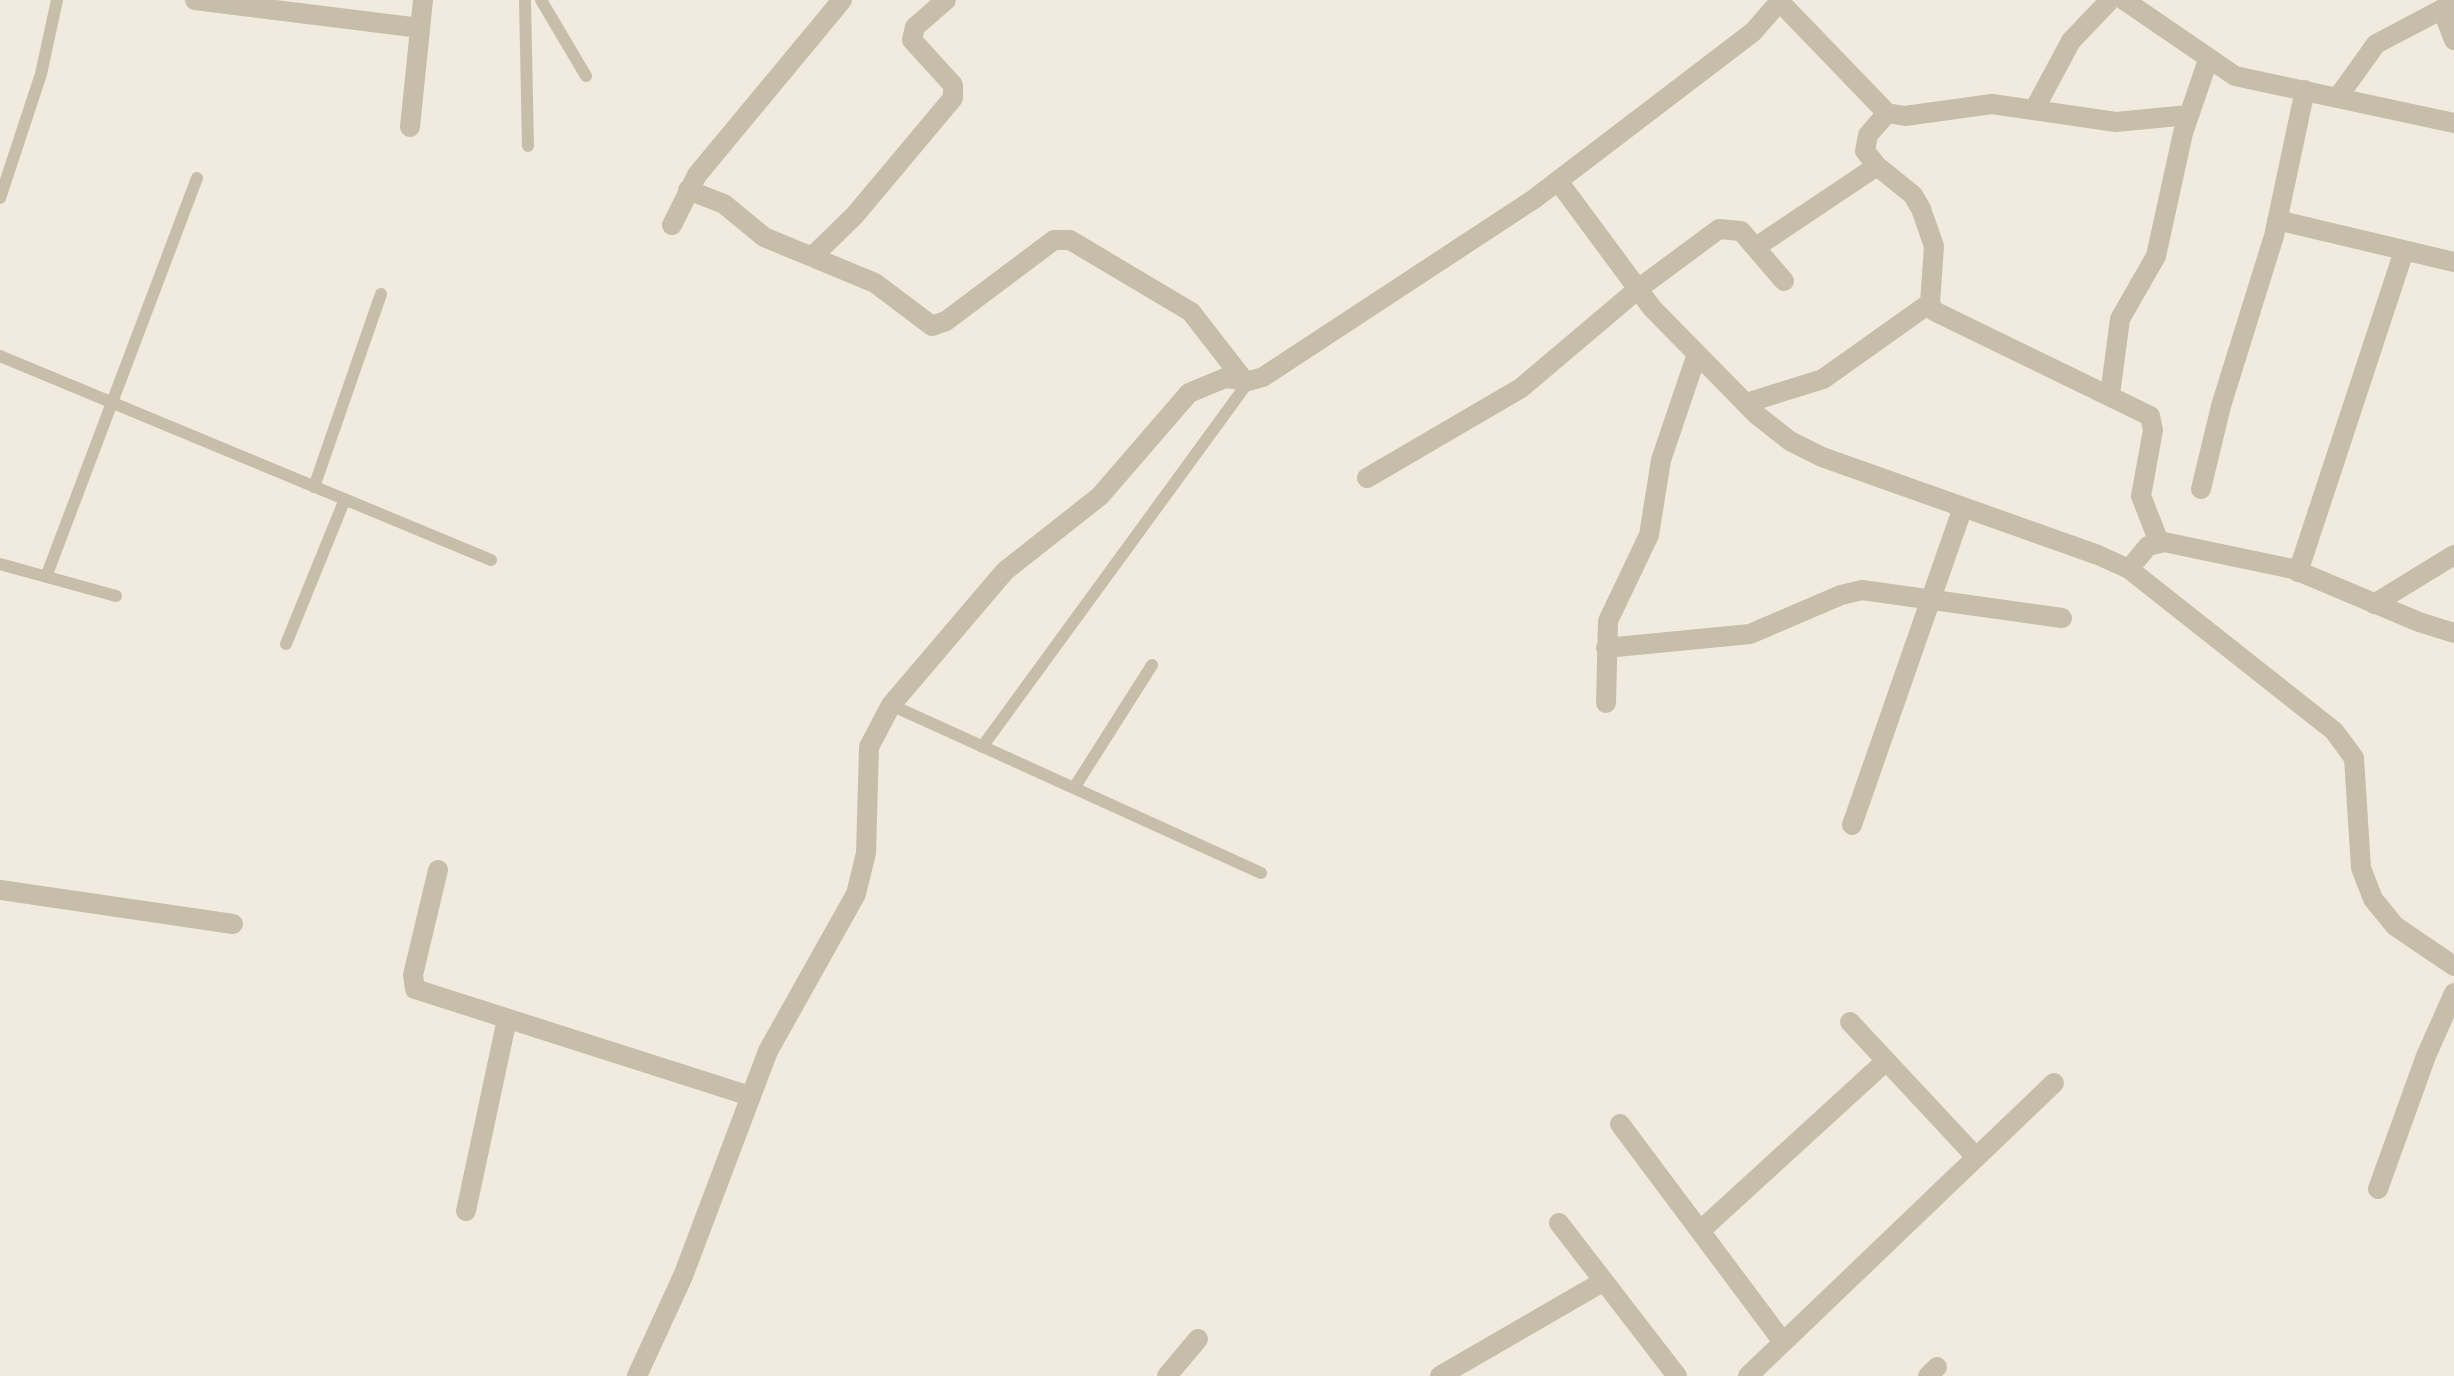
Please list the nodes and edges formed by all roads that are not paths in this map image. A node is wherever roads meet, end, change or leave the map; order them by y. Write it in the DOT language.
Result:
graph roads {
  1 [pos="57,0"];
  2 [pos="195,0"];
  3 [pos="423,0"];
  4 [pos="525,0"];
  5 [pos="541,0"];
  6 [pos="842,0"];
  7 [pos="946,0"];
  8 [pos="2110,0"];
  9 [pos="2124,0"];
  10 [pos="1781,1"];
  11 [pos="2448,6"];
  12 [pos="420,28"];
  13 [pos="2454,40"];
  14 [pos="2208,60"];
  15 [pos="586,76"];
  16 [pos="2305,90"];
  17 [pos="2338,97"];
  18 [pos="2034,110"];
  19 [pos="1887,113"];
  20 [pos="2188,115"];
  21 [pos="2454,123"];
  22 [pos="410,127"];
  23 [pos="528,146"];
  24 [pos="1877,166"];
  25 [pos="197,178"];
  26 [pos="1558,181"];
  27 [pos="688,190"];
  28 [pos="0,198"];
  29 [pos="2277,220"];
  30 [pos="672,225"];
  31 [pos="1756,247"];
  32 [pos="2404,251"];
  33 [pos="812,257"];
  34 [pos="2454,262"];
  35 [pos="1784,281"];
  36 [pos="1638,289"];
  37 [pos="381,294"];
  38 [pos="1930,303"];
  39 [pos="1697,354"];
  40 [pos="0,356"];
  41 [pos="1246,380"];
  42 [pos="2110,395"];
  43 [pos="112,403"];
  44 [pos="1746,403"];
  45 [pos="1367,478"];
  46 [pos="314,487"];
  47 [pos="2201,489"];
  48 [pos="345,499"];
  49 [pos="1963,507"];
  50 [pos="2159,542"];
  51 [pos="2454,555"];
  52 [pos="491,560"];
  53 [pos="0,564"];
  54 [pos="2129,569"];
  55 [pos="2298,572"];
  56 [pos="46,577"];
  57 [pos="116,596"];
  58 [pos="1931,597"];
  59 [pos="2374,604"];
  60 [pos="2062,618"];
  61 [pos="2454,633"];
  62 [pos="286,644"];
  63 [pos="1606,648"];
  64 [pos="1152,665"];
  65 [pos="1606,703"];
  66 [pos="891,705"];
  67 [pos="982,747"];
  68 [pos="1074,788"];
  69 [pos="1852,825"];
  70 [pos="438,870"];
  71 [pos="1261,873"];
  72 [pos="0,890"];
  73 [pos="233,924"];
  74 [pos="2454,966"];
  75 [pos="2454,993"];
  76 [pos="507,1019"];
  77 [pos="1850,1022"];
  78 [pos="1886,1061"];
  79 [pos="2054,1083"];
  80 [pos="750,1096"];
  81 [pos="1620,1124"];
  82 [pos="1976,1157"];
  83 [pos="2378,1189"];
  84 [pos="466,1211"];
  85 [pos="1559,1223"];
  86 [pos="1700,1231"];
  87 [pos="1604,1281"];
  88 [pos="1198,1339"];
  89 [pos="1783,1342"];
  90 [pos="637,1376"];
  91 [pos="1167,1376"];
  92 [pos="1440,1376"];
  93 [pos="1677,1376"];
  94 [pos="1748,1376"];
  1 -- 28 [label="lane"];
  2 -- 12 [label="street"];
  3 -- 12 [label="street"];
  4 -- 23 [label="lane"];
  5 -- 15 [label="lane"];
  6 -- 27 [label="street"];
  7 -- 33 [label="street"];
  8 -- 18 [label="street"];
  9 -- 14 [label="street"];
  10 -- 19 [label="street"];
  10 -- 26 [label="street"];
  11 -- 13 [label="street"];
  11 -- 17 [label="street"];
  12 -- 22 [label="street"];
  14 -- 16 [label="street"];
  14 -- 20 [label="street"];
  16 -- 17 [label="street"];
  16 -- 29 [label="street"];
  17 -- 21 [label="street"];
  18 -- 19 [label="street"];
  18 -- 20 [label="street"];
  19 -- 24 [label="street"];
  20 -- 42 [label="street"];
  24 -- 31 [label="street"];
  24 -- 38 [label="street"];
  25 -- 43 [label="lane"];
  26 -- 36 [label="street"];
  26 -- 41 [label="street"];
  27 -- 30 [label="street"];
  27 -- 33 [label="street"];
  29 -- 32 [label="street"];
  29 -- 47 [label="street"];
  31 -- 35 [label="street"];
  31 -- 36 [label="street"];
  32 -- 34 [label="street"];
  32 -- 55 [label="street"];
  33 -- 41 [label="street"];
  36 -- 39 [label="street"];
  36 -- 45 [label="street"];
  37 -- 46 [label="lane"];
  38 -- 42 [label="street"];
  38 -- 44 [label="street"];
  39 -- 44 [label="street"];
  39 -- 63 [label="street"];
  40 -- 43 [label="lane"];
  41 -- 66 [label="street"];
  41 -- 67 [label="lane"];
  42 -- 50 [label="street"];
  43 -- 46 [label="lane"];
  43 -- 56 [label="lane"];
  44 -- 49 [label="street"];
  46 -- 48 [label="lane"];
  48 -- 52 [label="lane"];
  48 -- 62 [label="lane"];
  49 -- 54 [label="street"];
  49 -- 58 [label="street"];
  50 -- 54 [label="street"];
  50 -- 55 [label="street"];
  51 -- 59 [label="street"];
  53 -- 56 [label="lane"];
  54 -- 74 [label="street"];
  55 -- 59 [label="street"];
  56 -- 57 [label="lane"];
  58 -- 60 [label="street"];
  58 -- 63 [label="street"];
  58 -- 69 [label="street"];
  59 -- 61 [label="street"];
  63 -- 65 [label="street"];
  64 -- 68 [label="lane"];
  66 -- 67 [label="lane"];
  66 -- 80 [label="street"];
  67 -- 68 [label="lane"];
  68 -- 71 [label="lane"];
  70 -- 76 [label="street"];
  72 -- 73 [label="street"];
  75 -- 83 [label="street"];
  76 -- 80 [label="street"];
  76 -- 84 [label="street"];
  77 -- 78 [label="street"];
  78 -- 82 [label="street"];
  78 -- 86 [label="street"];
  79 -- 82 [label="street"];
  80 -- 90 [label="street"];
  81 -- 86 [label="street"];
  82 -- 89 [label="street"];
  85 -- 87 [label="street"];
  86 -- 89 [label="street"];
  87 -- 92 [label="street"];
  87 -- 93 [label="street"];
  88 -- 91 [label="street"];
  89 -- 94 [label="street"];
}
